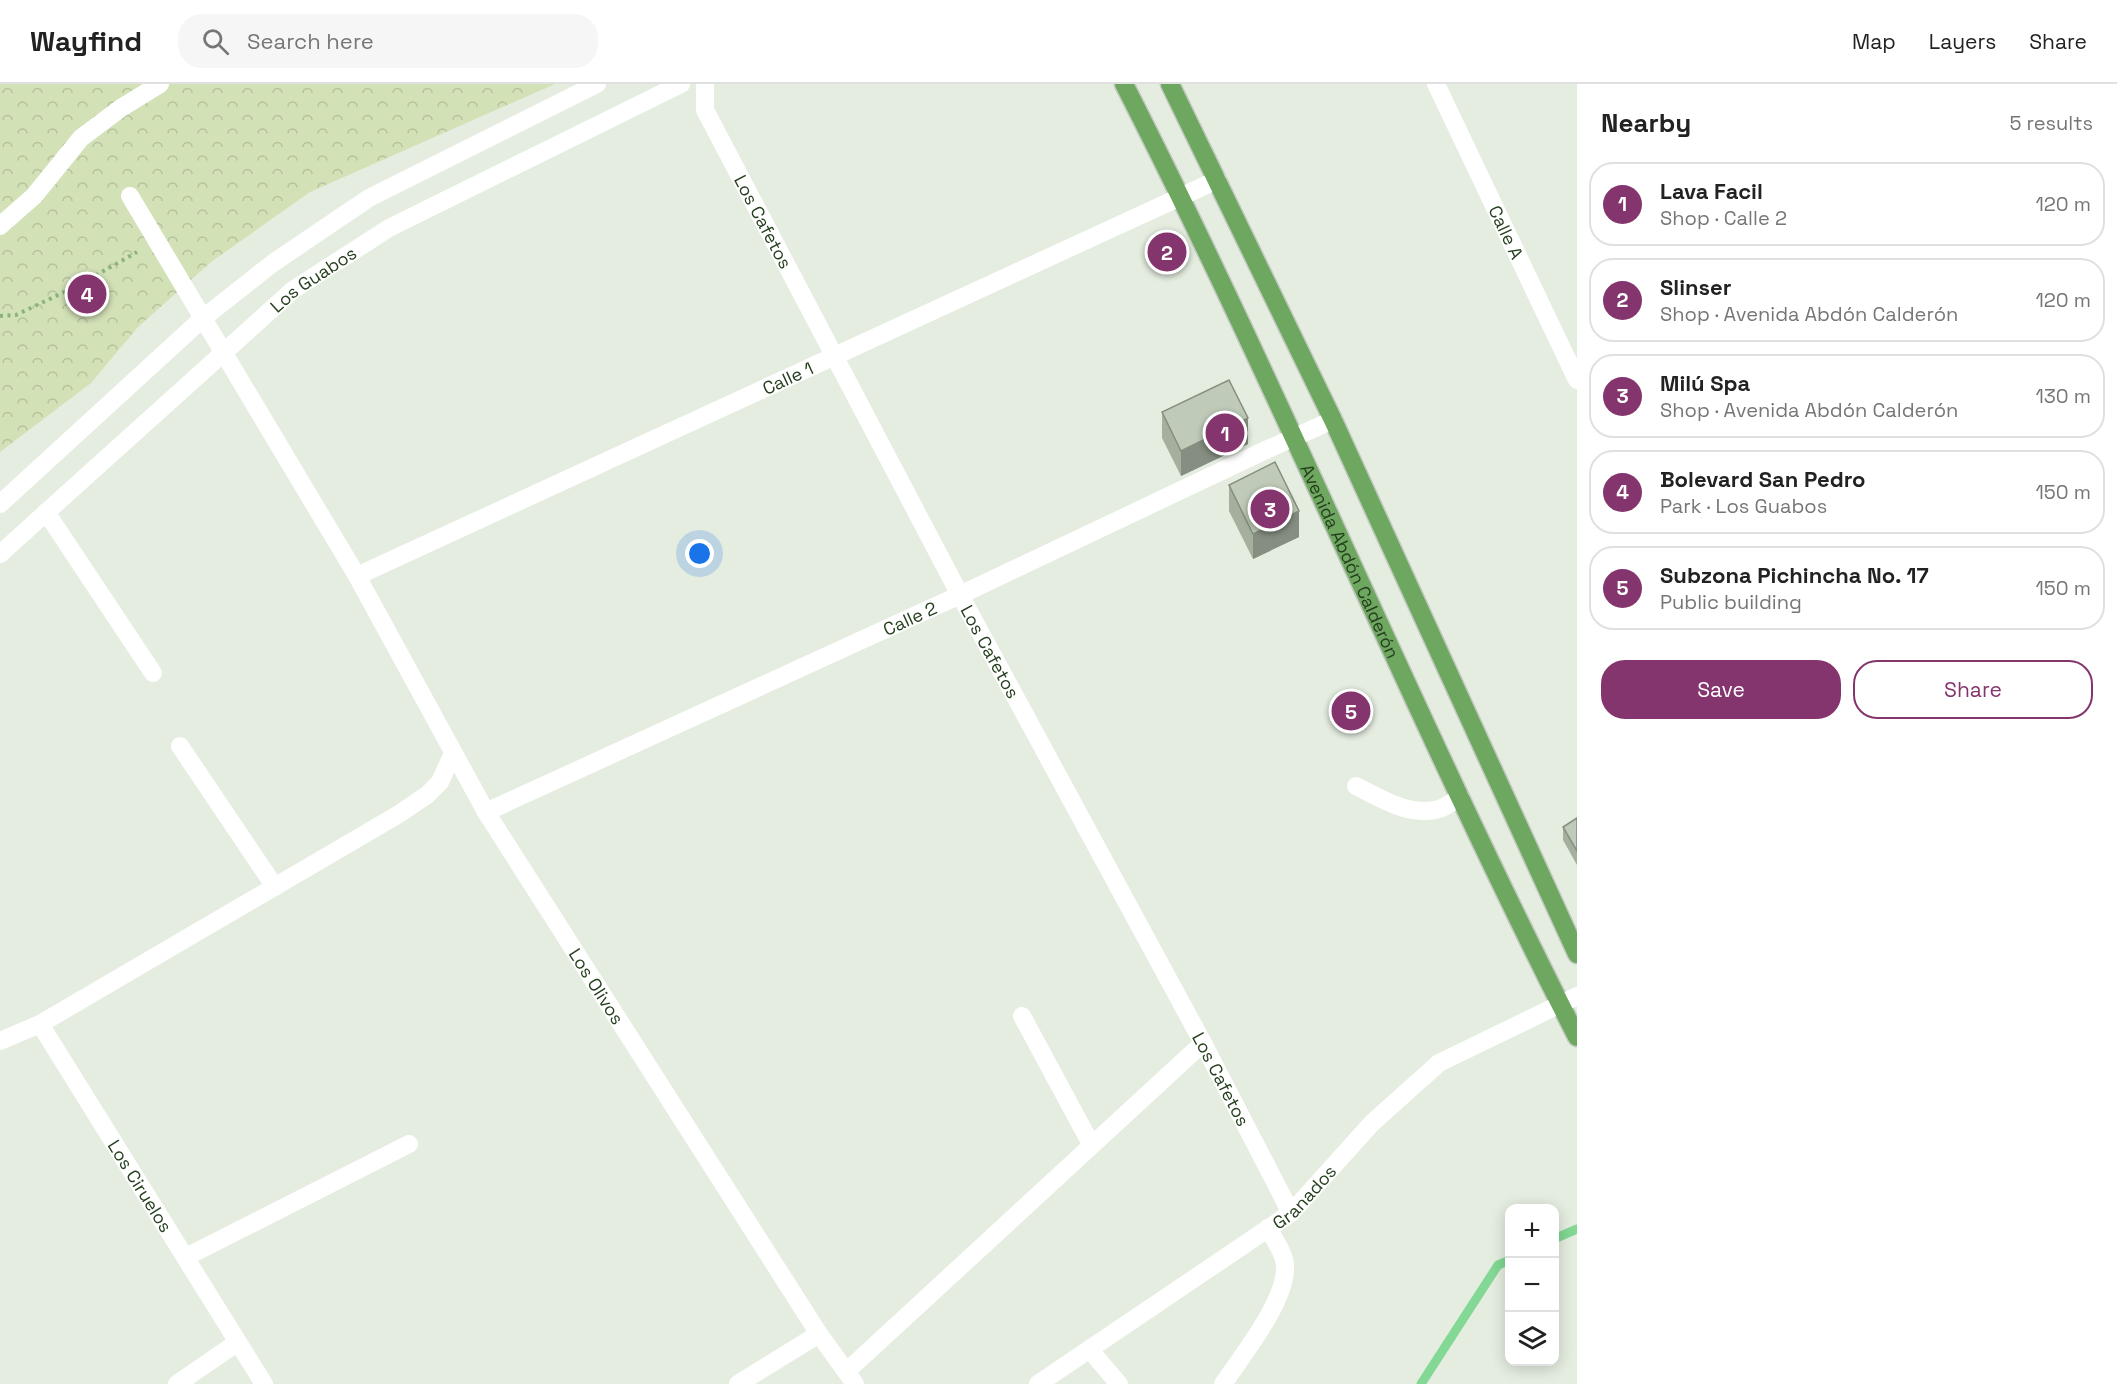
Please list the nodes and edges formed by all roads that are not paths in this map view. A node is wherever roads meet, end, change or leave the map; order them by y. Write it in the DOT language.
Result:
graph roads {
  1 [pos="160,84"];
  2 [pos="597,84"];
  3 [pos="681,84"];
  4 [pos="705,84"];
  5 [pos="1124,84"];
  6 [pos="1170,84"];
  7 [pos="1436,84"];
  8 [pos="1217,180"];
  9 [pos="130,196"];
  10 [pos="1181,196"];
  11 [pos="0,226"];
  12 [pos="202,320"];
  13 [pos="223,353"];
  14 [pos="835,357"];
  15 [pos="1577,380"];
  16 [pos="1333,420"];
  17 [pos="1293,438"];
  18 [pos="0,504"];
  19 [pos="46,512"];
  20 [pos="0,554"];
  21 [pos="357,576"];
  22 [pos="960,595"];
  23 [pos="153,673"];
  24 [pos="180,746"];
  25 [pos="453,753"];
  26 [pos="1356,786"];
  27 [pos="1460,797"];
  28 [pos="486,812"];
  29 [pos="275,887"];
  30 [pos="1577,954"];
  31 [pos="1577,996"];
  32 [pos="1560,1003"];
  33 [pos="1022,1016"];
  34 [pos="40,1024"];
  35 [pos="1577,1037"];
  36 [pos="0,1041"];
  37 [pos="1203,1043"];
  38 [pos="409,1144"];
  39 [pos="1091,1144"];
  40 [pos="1291,1213"];
  41 [pos="1268,1228"];
  42 [pos="186,1257"];
  43 [pos="819,1334"];
  44 [pos="238,1341"];
  45 [pos="1089,1349"];
  46 [pos="851,1378"];
  47 [pos="177,1384"];
  48 [pos="264,1384"];
  49 [pos="738,1384"];
  50 [pos="1038,1384"];
  51 [pos="1119,1384"];
  52 [pos="1223,1384"];
  1 -- 11 [label="street"];
  2 -- 12 [label="street, Los Guabos"];
  3 -- 13 [label="street, Los Guabos"];
  4 -- 14 [label="street, Los Cafetos"];
  5 -- 10 [label="main road, Avenida Abdón Calderón"];
  6 -- 8 [label="main road"];
  7 -- 15 [label="street, Calle A"];
  8 -- 10 [label="street, Calle 1"];
  8 -- 16 [label="main road"];
  9 -- 12 [label="street, Los Olivos"];
  10 -- 14 [label="street, Calle 1"];
  10 -- 17 [label="main road, Avenida Abdón Calderón"];
  12 -- 13 [label="street, Los Olivos"];
  12 -- 18 [label="street, Los Guabos"];
  13 -- 19 [label="street, Los Guabos"];
  13 -- 21 [label="street, Los Olivos"];
  14 -- 21 [label="street, Calle 1"];
  14 -- 22 [label="street, Los Cafetos"];
  16 -- 17 [label="street, Calle 2"];
  16 -- 30 [label="main road"];
  17 -- 22 [label="street, Calle 2"];
  17 -- 27 [label="main road, Avenida Abdón Calderón"];
  19 -- 20 [label="street, Los Guabos"];
  19 -- 23 [label="street"];
  21 -- 25 [label="street, Los Olivos"];
  22 -- 28 [label="street, Calle 2"];
  22 -- 37 [label="street, Los Cafetos"];
  24 -- 29 [label="street"];
  25 -- 28 [label="street, Los Olivos"];
  25 -- 29 [label="street"];
  26 -- 27 [label="street"];
  27 -- 32 [label="main road, Avenida Abdón Calderón"];
  28 -- 43 [label="street, Los Olivos"];
  29 -- 34 [label="street"];
  31 -- 32 [label="street, Granados"];
  32 -- 35 [label="main road, Avenida Abdón Calderón"];
  32 -- 40 [label="street, Granados"];
  33 -- 39 [label="street"];
  34 -- 36 [label="street"];
  34 -- 42 [label="street, Los Ciruelos"];
  37 -- 39 [label="street"];
  37 -- 40 [label="street, Los Cafetos"];
  38 -- 42 [label="street"];
  39 -- 46 [label="street"];
  40 -- 41 [label="street, Granados"];
  41 -- 45 [label="street, Granados"];
  41 -- 52 [label="street"];
  42 -- 44 [label="street, Los Ciruelos"];
  43 -- 46 [label="street, Los Olivos"];
  43 -- 49 [label="street"];
  44 -- 47 [label="street"];
  44 -- 48 [label="street, Los Ciruelos"];
  45 -- 50 [label="street, Granados"];
  45 -- 51 [label="street"];
}
